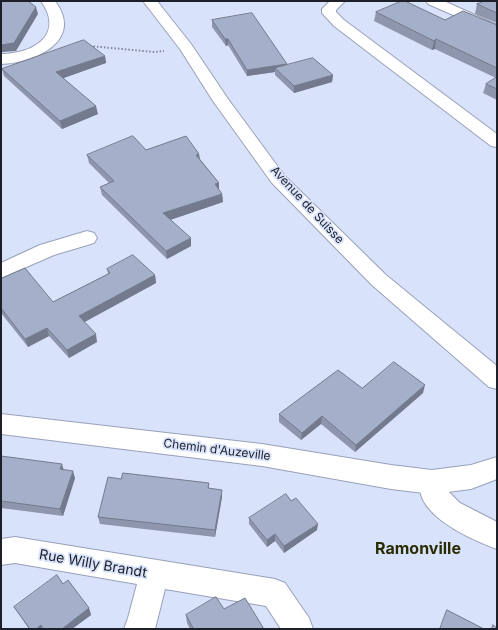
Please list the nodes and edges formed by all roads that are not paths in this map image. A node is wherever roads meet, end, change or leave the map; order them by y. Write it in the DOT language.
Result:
graph roads {
  1 [pos="48,1"];
  2 [pos="150,1"];
  3 [pos="338,1"];
  4 [pos="433,1"];
  5 [pos="497,30"];
  6 [pos="5,60"];
  7 [pos="497,142"];
  8 [pos="87,238"];
  9 [pos="1,270"];
  10 [pos="497,380"];
  11 [pos="1,424"];
  12 [pos="497,468"];
  13 [pos="432,482"];
  14 [pos="497,536"];
  15 [pos="1,552"];
  16 [pos="154,573"];
  17 [pos="139,629"];
  18 [pos="298,629"];
  1 -- 6 [label="street"];
  2 -- 10 [label="street, Avenue de Suisse"];
  3 -- 7 [label="street"];
  4 -- 5 [label="street"];
  8 -- 9 [label="street"];
  11 -- 13 [label="street, Chemin d'Auzeville"];
  12 -- 13 [label="street, Chemin d'Auzeville"];
  13 -- 14 [label="street"];
  15 -- 16 [label="street, Rue Willy Brandt"];
  16 -- 17 [label="street, Rue Willy Brandt"];
  16 -- 18 [label="street"];
}
